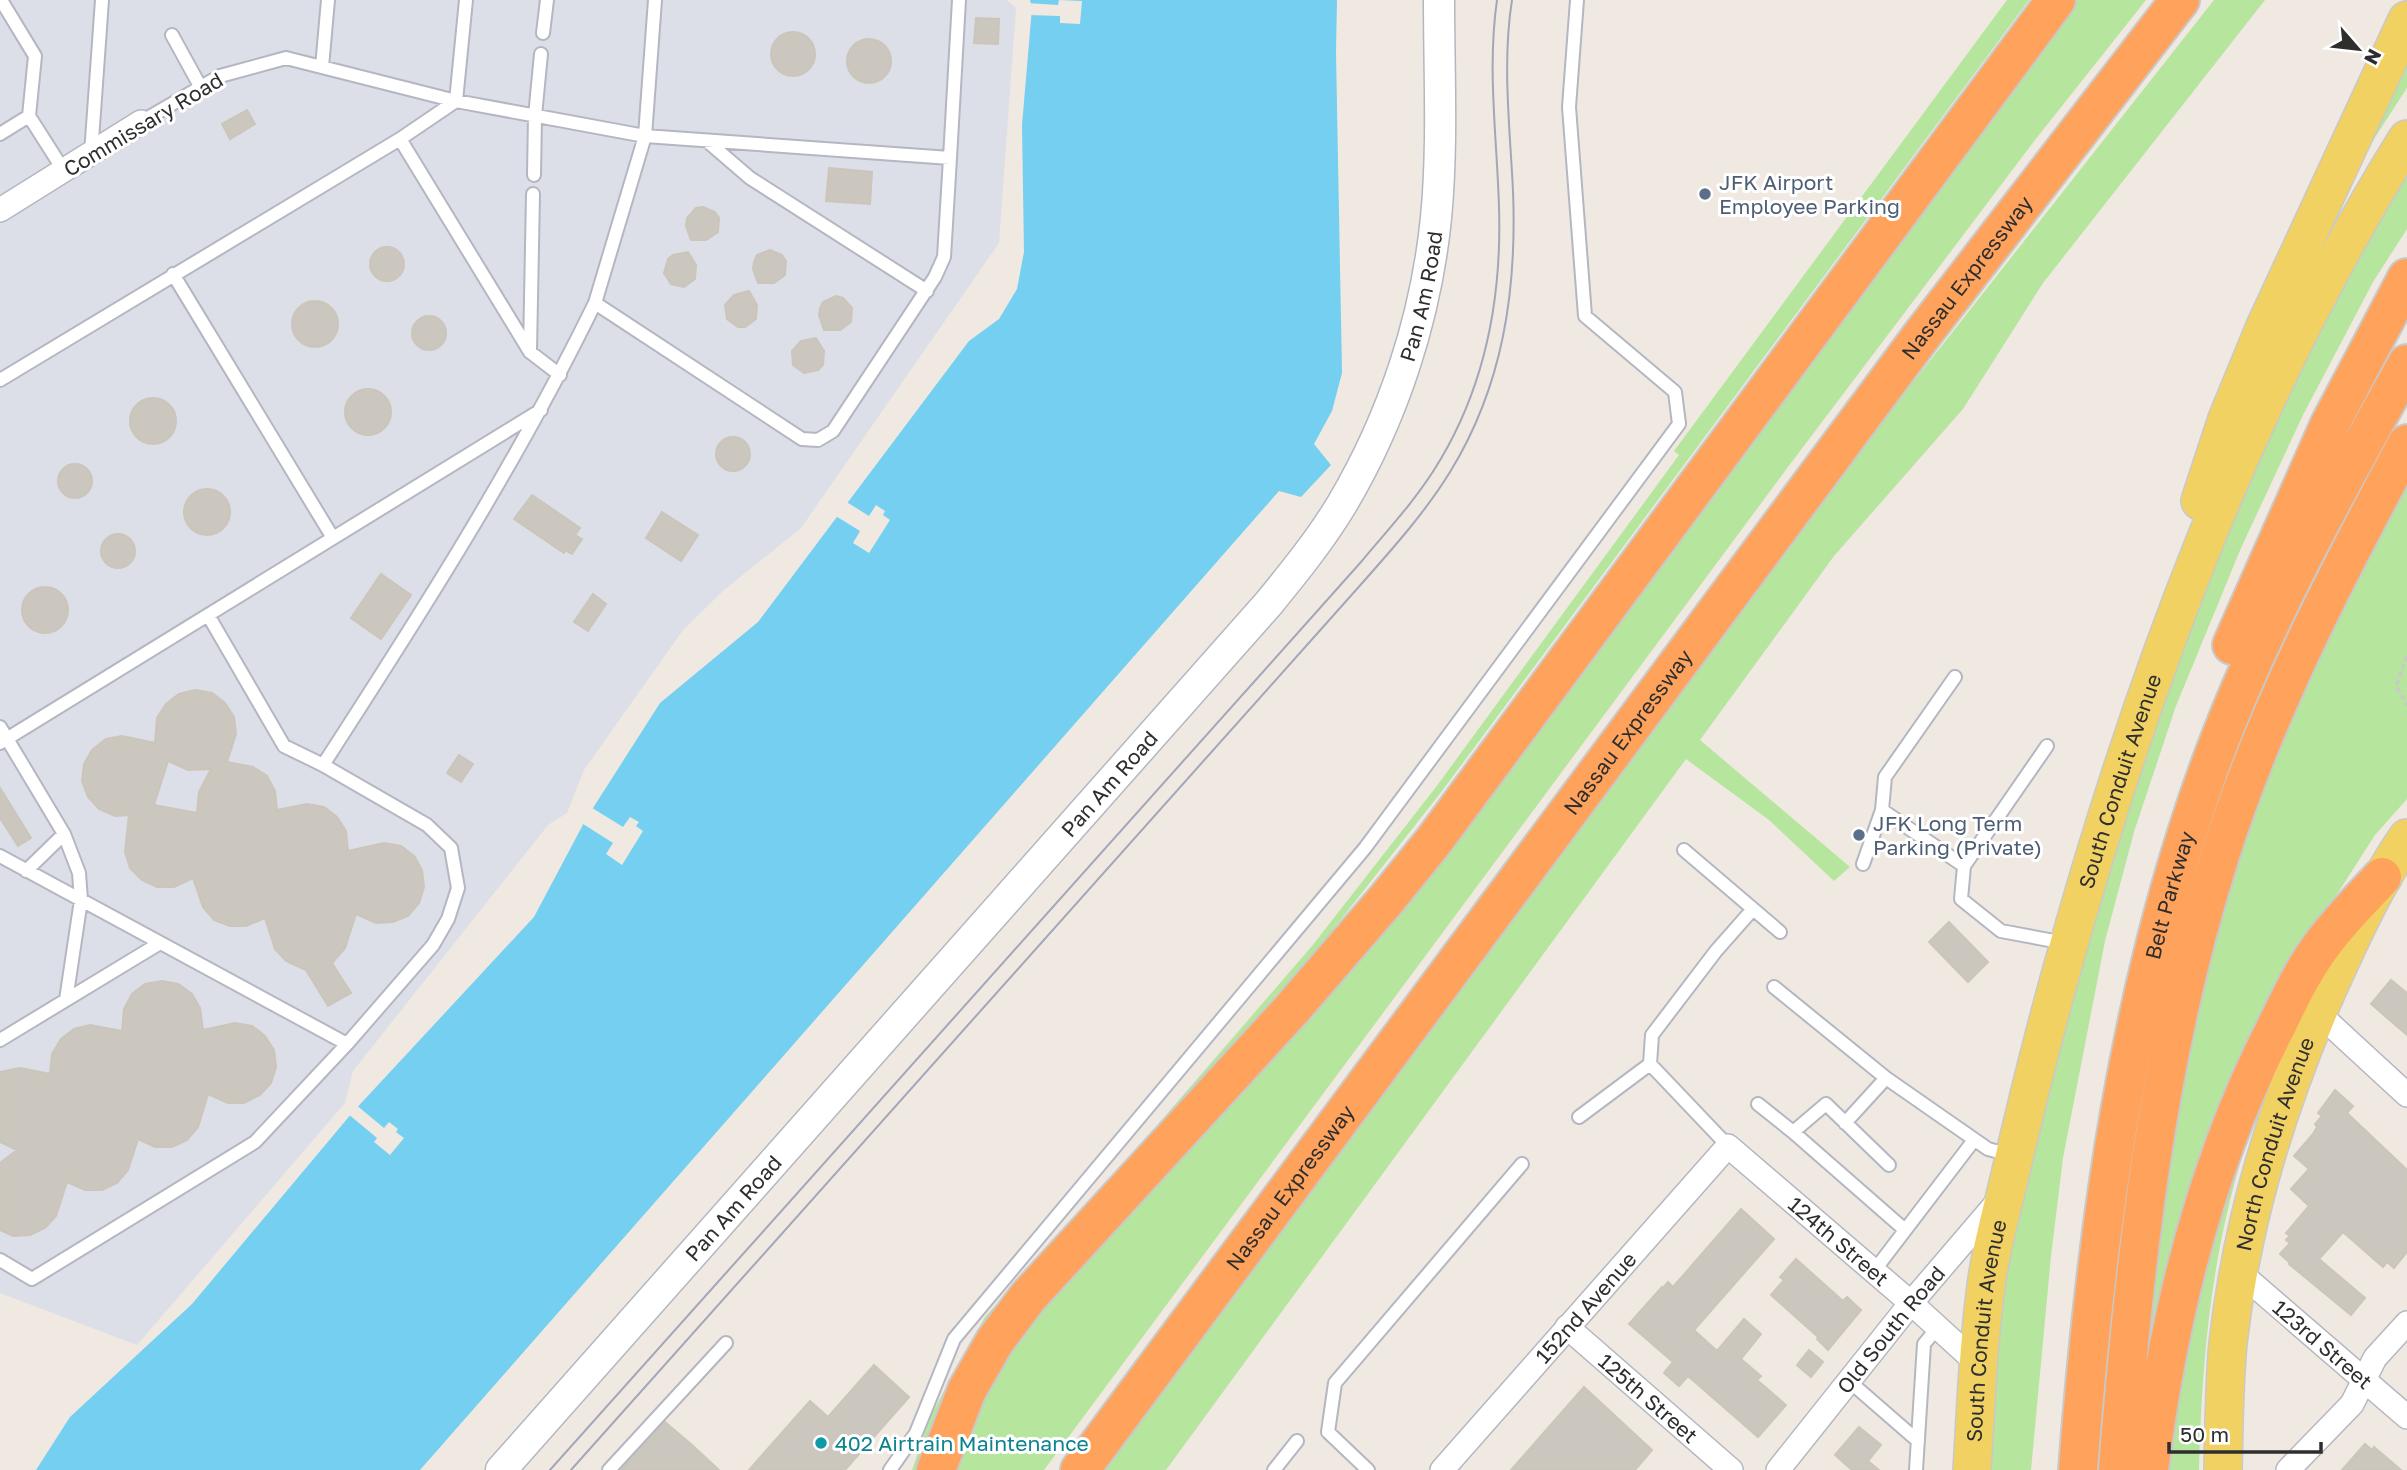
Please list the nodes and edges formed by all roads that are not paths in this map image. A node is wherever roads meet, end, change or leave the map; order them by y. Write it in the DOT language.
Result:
graph roads {
  1 [pos="1,0"];
  2 [pos="102,0"];
  3 [pos="328,0"];
  4 [pos="466,0"];
  5 [pos="547,0"];
  6 [pos="655,0"];
  7 [pos="959,0"];
  8 [pos="1439,0"];
  9 [pos="1577,0"];
  10 [pos="2056,0"];
  11 [pos="2180,0"];
  12 [pos="2407,20"];
  13 [pos="543,33"];
  14 [pos="172,35"];
  15 [pos="541,54"];
  16 [pos="322,67"];
  17 [pos="200,86"];
  18 [pos="456,101"];
  19 [pos="29,116"];
  20 [pos="535,116"];
  21 [pos="141,122"];
  22 [pos="0,135"];
  23 [pos="645,136"];
  24 [pos="400,139"];
  25 [pos="2407,139"];
  26 [pos="707,141"];
  27 [pos="91,154"];
  28 [pos="950,158"];
  29 [pos="64,171"];
  30 [pos="534,175"];
  31 [pos="533,194"];
  32 [pos="0,210"];
  33 [pos="173,274"];
  34 [pos="2407,278"];
  35 [pos="927,291"];
  36 [pos="594,303"];
  37 [pos="530,352"];
  38 [pos="2407,364"];
  39 [pos="560,375"];
  40 [pos="0,380"];
  41 [pos="541,410"];
  42 [pos="2407,444"];
  43 [pos="333,538"];
  44 [pos="208,615"];
  45 [pos="2168,635"];
  46 [pos="1955,677"];
  47 [pos="2,736"];
  48 [pos="2047,747"];
  49 [pos="323,765"];
  50 [pos="1882,810"];
  51 [pos="64,834"];
  52 [pos="2407,838"];
  53 [pos="1684,850"];
  54 [pos="0,856"];
  55 [pos="1863,864"];
  56 [pos="1964,866"];
  57 [pos="26,871"];
  58 [pos="2382,877"];
  59 [pos="80,900"];
  60 [pos="1753,909"];
  61 [pos="1780,932"];
  62 [pos="160,943"];
  63 [pos="2069,944"];
  64 [pos="1774,987"];
  65 [pos="66,1000"];
  66 [pos="2318,1013"];
  67 [pos="0,1040"];
  68 [pos="347,1044"];
  69 [pos="1650,1064"];
  70 [pos="1886,1078"];
  71 [pos="2407,1095"];
  72 [pos="1758,1104"];
  73 [pos="1579,1117"];
  74 [pos="1845,1123"];
  75 [pos="1793,1132"];
  76 [pos="1974,1140"];
  77 [pos="1728,1146"];
  78 [pos="2014,1156"];
  79 [pos="1522,1164"];
  80 [pos="1889,1165"];
  81 [pos="2006,1191"];
  82 [pos="2108,1198"];
  83 [pos="1905,1230"];
  84 [pos="0,1260"];
  85 [pos="2238,1270"];
  86 [pos="1874,1271"];
  87 [pos="1911,1303"];
  88 [pos="2407,1323"];
  89 [pos="1567,1327"];
  90 [pos="1938,1327"];
  91 [pos="726,1343"];
  92 [pos="1979,1365"];
  93 [pos="2365,1380"];
  94 [pos="1849,1381"];
  95 [pos="2407,1417"];
  96 [pos="1297,1441"];
  97 [pos="1918,1441"];
  98 [pos="515,1458"];
  99 [pos="501,1470"];
  100 [pos="609,1470"];
  101 [pos="890,1470"];
  102 [pos="936,1470"];
  103 [pos="1080,1470"];
  104 [pos="1274,1470"];
  105 [pos="1368,1470"];
  106 [pos="1442,1470"];
  107 [pos="1731,1470"];
  108 [pos="1778,1470"];
  109 [pos="1916,1470"];
  110 [pos="1972,1470"];
  111 [pos="2078,1470"];
  112 [pos="2118,1470"];
  113 [pos="2149,1470"];
  114 [pos="2223,1470"];
  115 [pos="2288,1470"];
  1 -- 19 [label="lane"];
  2 -- 27 [label="lane"];
  3 -- 16 [label="lane"];
  4 -- 18 [label="lane"];
  5 -- 13 [label="lane"];
  6 -- 23 [label="lane"];
  7 -- 28 [label="lane"];
  8 -- 98 [label="street, Pan Am Road"];
  9 -- 101 [label="lane"];
  10 -- 102 [label="highway"];
  11 -- 103 [label="highway, Nassau Expressway"];
  12 -- 45 [label="main road"];
  14 -- 17 [label="lane"];
  15 -- 20 [label="lane"];
  16 -- 17 [label="lane, Commissary Road"];
  16 -- 18 [label="lane, Commissary Road"];
  17 -- 21 [label="lane, Commissary Road"];
  18 -- 20 [label="lane, Commissary Road"];
  18 -- 24 [label="lane"];
  19 -- 22 [label="lane"];
  19 -- 29 [label="lane"];
  20 -- 23 [label="lane, Commissary Road"];
  20 -- 30 [label="lane"];
  21 -- 27 [label="street, Commissary Road"];
  23 -- 26 [label="lane, Commissary Road"];
  23 -- 36 [label="lane"];
  24 -- 33 [label="lane"];
  24 -- 37 [label="lane"];
  25 -- 45 [label="main road, South Conduit Avenue"];
  26 -- 28 [label="lane, Commissary Road"];
  26 -- 35 [label="lane"];
  27 -- 29 [label="street, Commissary Road"];
  28 -- 35 [label="lane"];
  29 -- 32 [label="street, Commissary Road"];
  31 -- 37 [label="lane"];
  33 -- 40 [label="lane"];
  33 -- 43 [label="lane"];
  34 -- 82 [label="highway"];
  35 -- 36 [label="lane"];
  36 -- 39 [label="lane"];
  37 -- 39 [label="lane"];
  38 -- 82 [label="highway, Belt Parkway"];
  39 -- 41 [label="lane"];
  41 -- 43 [label="lane"];
  41 -- 49 [label="lane"];
  42 -- 112 [label="highway, Belt Parkway"];
  43 -- 44 [label="lane"];
  44 -- 47 [label="lane"];
  44 -- 49 [label="lane"];
  45 -- 63 [label="main road, South Conduit Avenue"];
  46 -- 50 [label="lane"];
  47 -- 51 [label="lane"];
  48 -- 56 [label="lane"];
  49 -- 68 [label="lane"];
  50 -- 55 [label="lane"];
  50 -- 56 [label="lane"];
  51 -- 57 [label="lane"];
  51 -- 59 [label="lane"];
  52 -- 58 [label="main road, North Conduit Avenue"];
  53 -- 60 [label="lane"];
  54 -- 57 [label="lane"];
  56 -- 63 [label="lane"];
  57 -- 59 [label="lane"];
  58 -- 66 [label="main road, North Conduit Avenue"];
  58 -- 113 [label="highway"];
  59 -- 62 [label="lane"];
  59 -- 65 [label="lane"];
  60 -- 61 [label="lane"];
  60 -- 69 [label="lane"];
  62 -- 65 [label="lane"];
  62 -- 68 [label="lane"];
  63 -- 78 [label="main road, South Conduit Avenue"];
  64 -- 70 [label="lane"];
  65 -- 67 [label="lane"];
  66 -- 71 [label="street"];
  66 -- 85 [label="main road, North Conduit Avenue"];
  68 -- 84 [label="lane"];
  69 -- 73 [label="lane"];
  69 -- 77 [label="lane"];
  70 -- 74 [label="lane"];
  70 -- 76 [label="lane"];
  72 -- 75 [label="lane"];
  74 -- 75 [label="lane"];
  74 -- 80 [label="lane"];
  75 -- 83 [label="lane"];
  76 -- 78 [label="lane"];
  76 -- 83 [label="lane"];
  77 -- 86 [label="street, 124th Street"];
  77 -- 89 [label="street, 152nd Avenue"];
  78 -- 81 [label="main road, South Conduit Avenue"];
  79 -- 105 [label="lane"];
  81 -- 87 [label="street, Old South Road"];
  81 -- 92 [label="main road, South Conduit Avenue"];
  82 -- 111 [label="highway, Belt Parkway"];
  83 -- 86 [label="lane"];
  85 -- 93 [label="street, 123rd Street"];
  85 -- 114 [label="main road, North Conduit Avenue"];
  86 -- 87 [label="street, 124th Street"];
  87 -- 90 [label="street, 124th Street"];
  87 -- 94 [label="street, Old South Road"];
  88 -- 93 [label="street"];
  89 -- 106 [label="street, 152nd Avenue"];
  89 -- 107 [label="street, 125th Street"];
  90 -- 92 [label="street, 124th Street"];
  90 -- 97 [label="lane"];
  91 -- 100 [label="lane"];
  92 -- 110 [label="main road, South Conduit Avenue"];
  93 -- 95 [label="street, 123rd Street"];
  93 -- 115 [label="street"];
  94 -- 97 [label="lane"];
  94 -- 108 [label="street, Old South Road"];
  96 -- 104 [label="lane"];
  97 -- 109 [label="lane"];
  98 -- 99 [label="street, Pan Am Road"];
}
